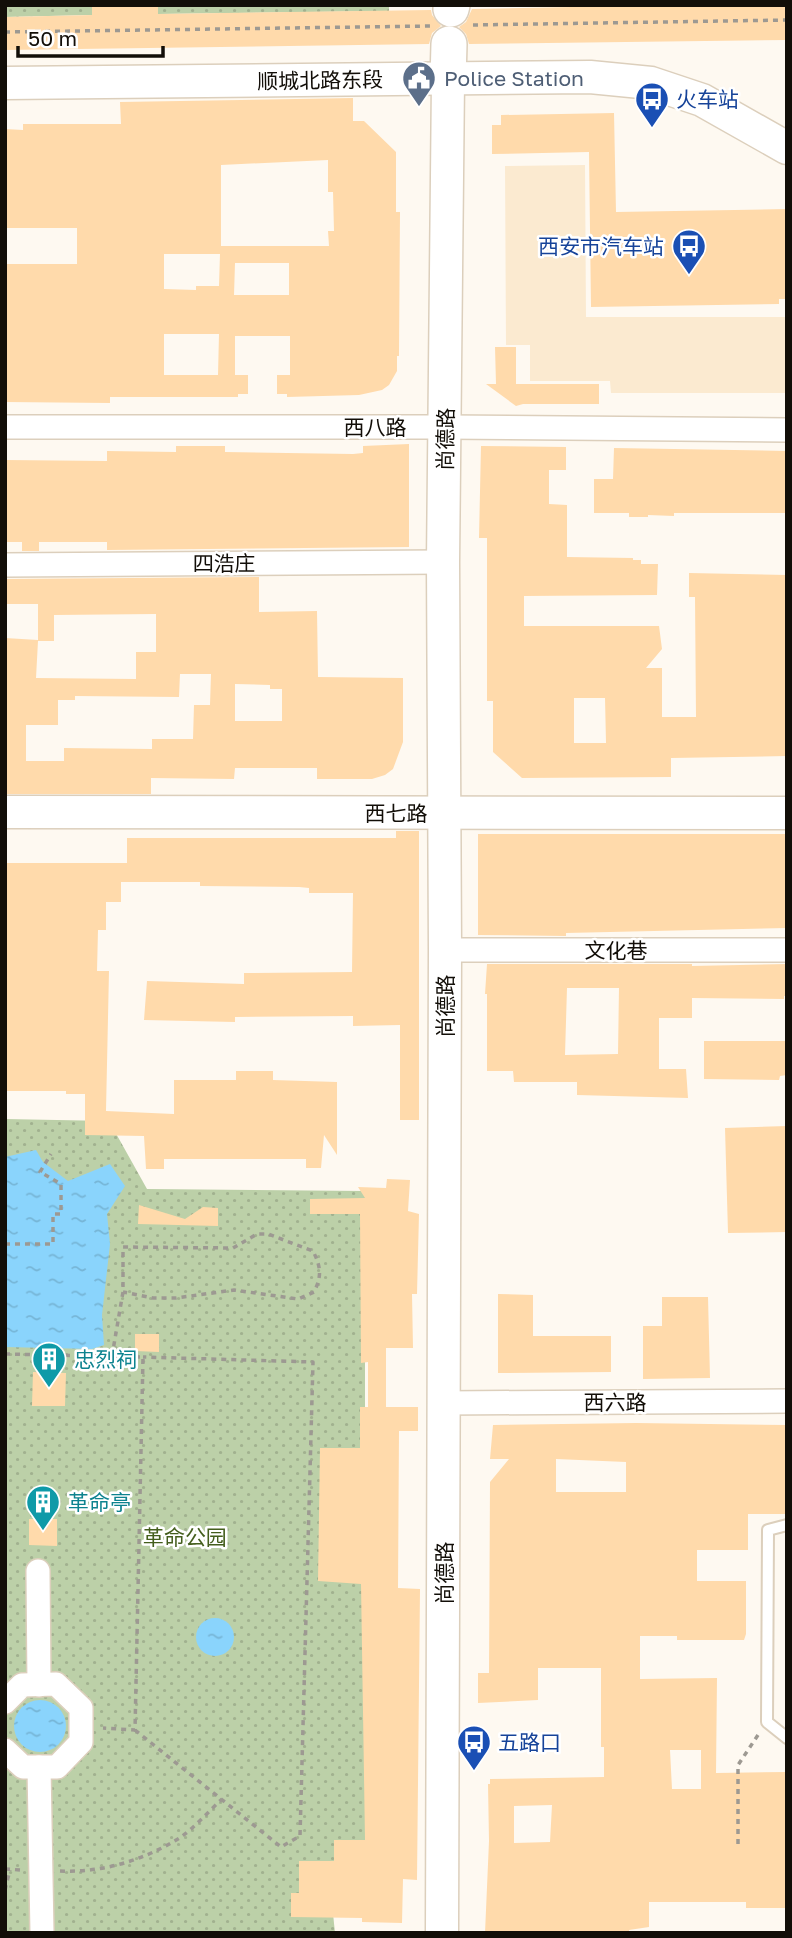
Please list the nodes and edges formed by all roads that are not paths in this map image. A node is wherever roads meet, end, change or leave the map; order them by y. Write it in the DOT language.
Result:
graph roads {
  1 [pos="451,22"];
  2 [pos="448,79"];
  3 [pos="5,83"];
  4 [pos="787,148"];
  5 [pos="5,427"];
  6 [pos="445,427"];
  7 [pos="787,430"];
  8 [pos="443,562"];
  9 [pos="5,565"];
  10 [pos="5,812"];
  11 [pos="445,813"];
  12 [pos="787,813"];
  13 [pos="445,950"];
  14 [pos="787,950"];
  15 [pos="787,1401"];
  16 [pos="444,1403"];
  17 [pos="787,1525"];
  18 [pos="38,1571"];
  19 [pos="38,1685"];
  20 [pos="5,1702"];
  21 [pos="787,1738"];
  22 [pos="5,1750"];
  23 [pos="39,1767"];
  24 [pos="42,1933"];
  25 [pos="442,1933"];
  1 -- 2 [label="main road"];
  2 -- 3 [label="street, 顺城北路东段"];
  2 -- 4 [label="street, 顺城北路东段"];
  2 -- 6 [label="street, 尚德路"];
  5 -- 6 [label="street, 西八路"];
  6 -- 7 [label="street, 西八路"];
  6 -- 8 [label="street, 尚德路"];
  8 -- 9 [label="street, 四浩庄"];
  8 -- 11 [label="street, 尚德路"];
  10 -- 11 [label="street, 西七路"];
  11 -- 12 [label="street, 西七路"];
  11 -- 13 [label="street, 尚德路"];
  13 -- 14 [label="street, 文化巷"];
  13 -- 16 [label="street, 尚德路"];
  15 -- 16 [label="street, 西六路"];
  16 -- 25 [label="street, 尚德路"];
  17 -- 21 [label="lane"];
  18 -- 19 [label="street"];
  19 -- 20 [label="street"];
  19 -- 23 [label="street"];
  22 -- 23 [label="street"];
  23 -- 24 [label="street"];
}
